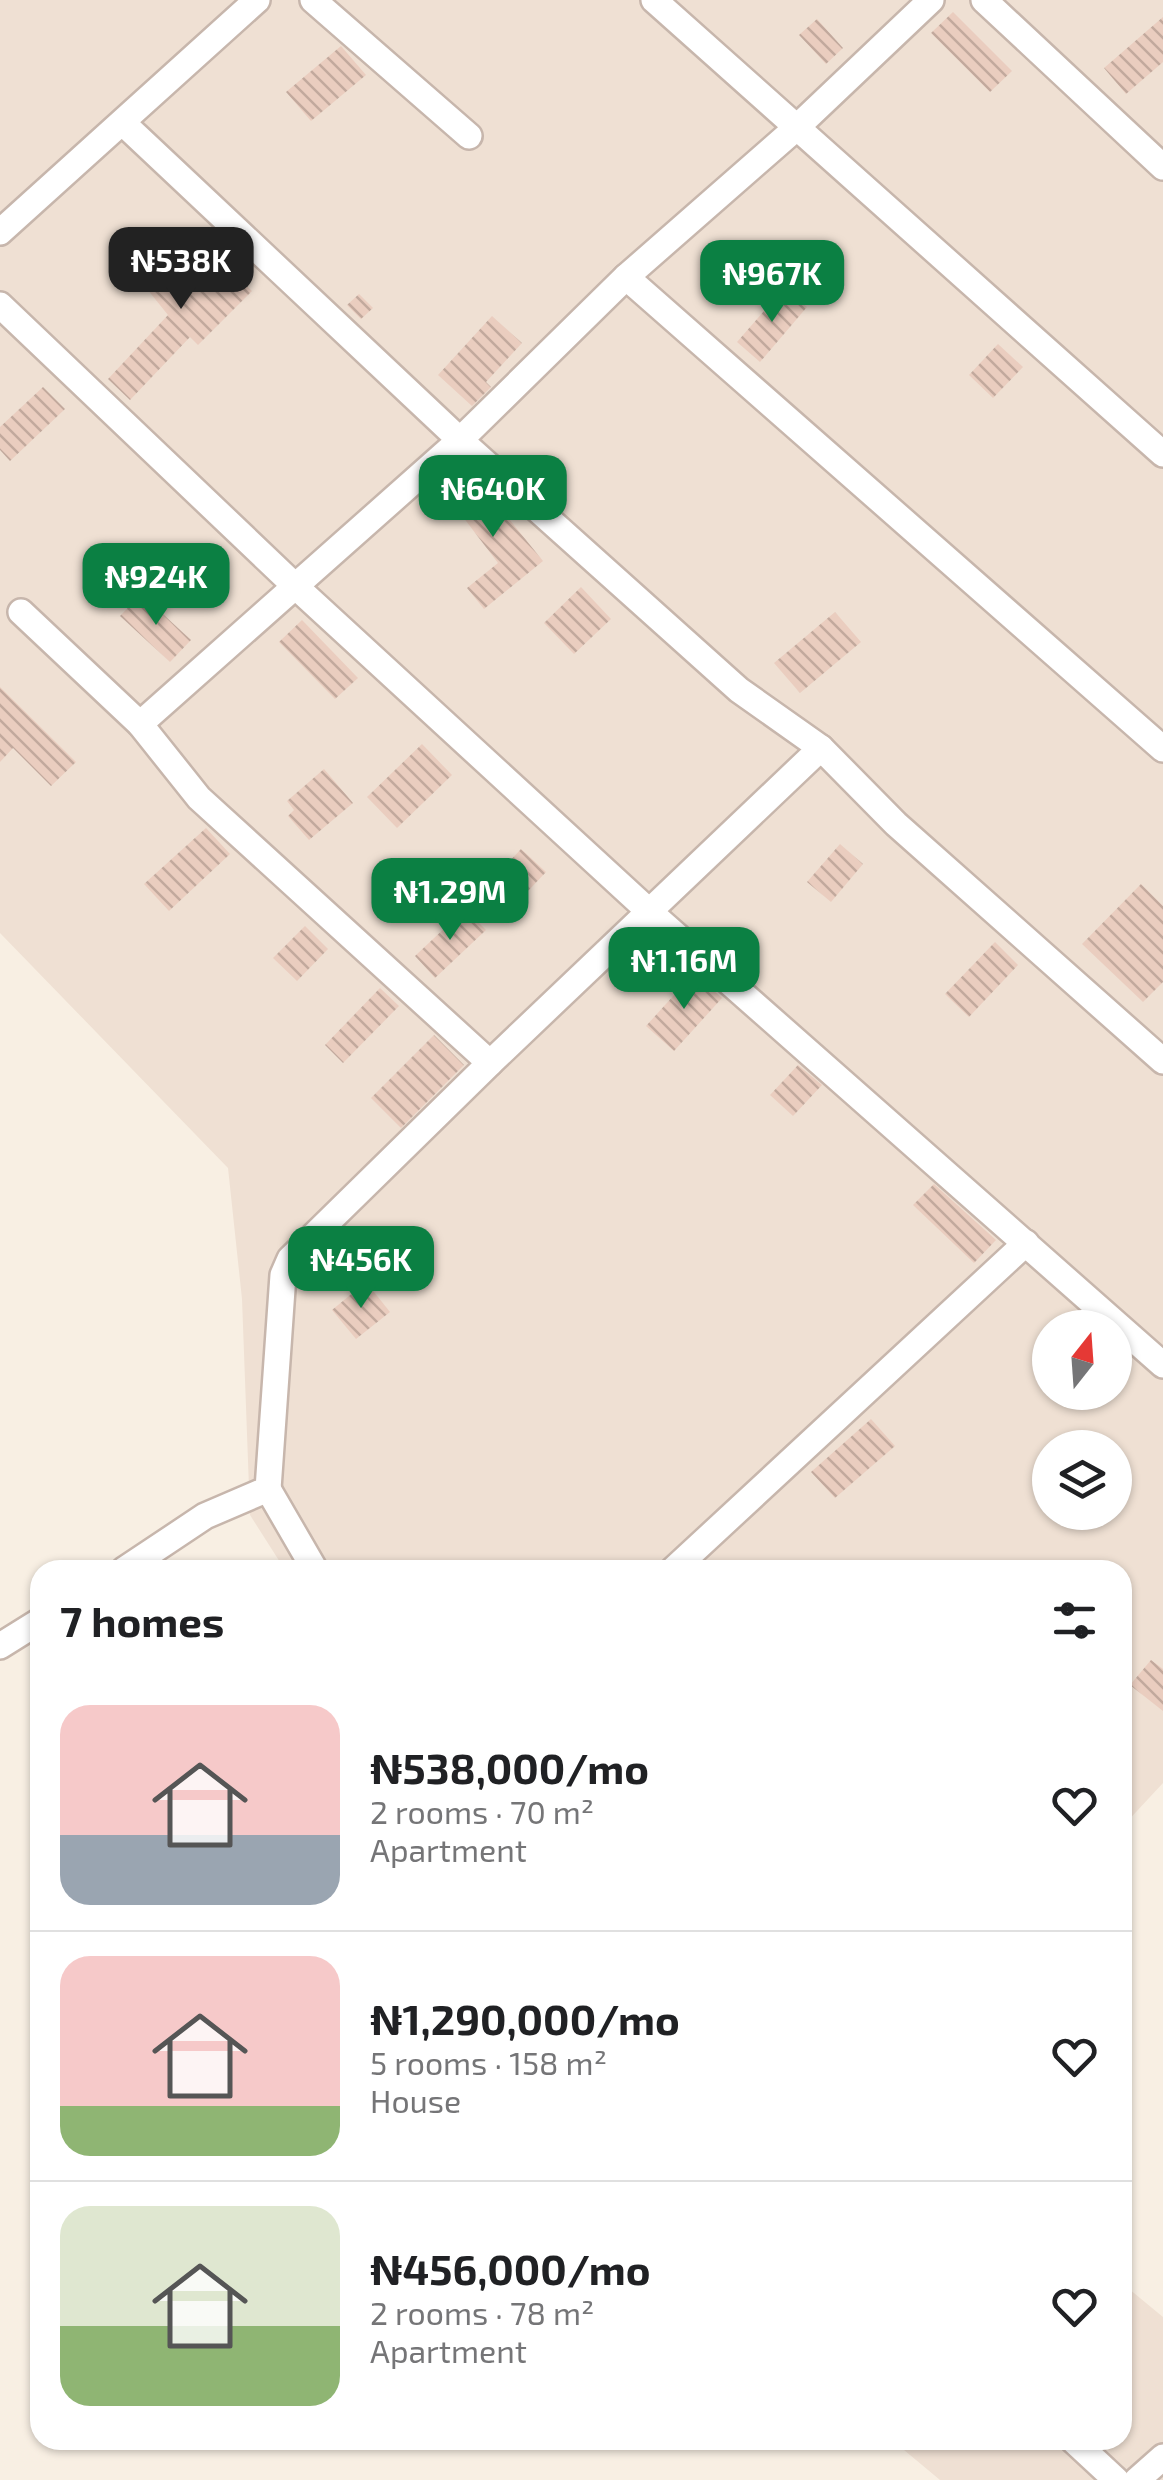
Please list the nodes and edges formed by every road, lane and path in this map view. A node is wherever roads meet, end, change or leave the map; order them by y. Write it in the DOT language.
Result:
graph roads {
  1 [pos="257,0"];
  2 [pos="313,0"];
  3 [pos="654,0"];
  4 [pos="931,0"];
  5 [pos="984,0"];
  6 [pos="124,124"];
  7 [pos="795,129"];
  8 [pos="468,136"];
  9 [pos="1163,167"];
  10 [pos="0,232"];
  11 [pos="626,277"];
  12 [pos="0,306"];
  13 [pos="460,440"];
  14 [pos="1163,454"];
  15 [pos="294,585"];
  16 [pos="21,612"];
  17 [pos="140,724"];
  18 [pos="822,748"];
  19 [pos="1163,750"];
  20 [pos="652,914"];
  21 [pos="1163,1061"];
  22 [pos="490,1063"];
  23 [pos="1026,1243"];
  24 [pos="1163,1365"];
  25 [pos="268,1489"];
  26 [pos="139,1560"];
  27 [pos="309,1560"];
  28 [pos="684,1560"];
  29 [pos="30,1627"];
  30 [pos="0,1646"];
  31 [pos="1084,2450"];
  32 [pos="1163,2457"];
  33 [pos="1116,2480"];
  34 [pos="1136,2480"];
  1 -- 6 [label="street"];
  2 -- 8 [label="street"];
  3 -- 7 [label="street"];
  4 -- 7 [label="street"];
  5 -- 9 [label="street"];
  6 -- 10 [label="street"];
  6 -- 13 [label="street"];
  7 -- 11 [label="street"];
  7 -- 14 [label="street"];
  11 -- 13 [label="street"];
  11 -- 19 [label="street"];
  12 -- 15 [label="street"];
  13 -- 15 [label="street"];
  13 -- 18 [label="street"];
  15 -- 17 [label="street"];
  15 -- 20 [label="street"];
  16 -- 17 [label="street"];
  17 -- 22 [label="street"];
  18 -- 20 [label="street"];
  18 -- 21 [label="street"];
  20 -- 22 [label="street"];
  20 -- 23 [label="street"];
  22 -- 25 [label="street"];
  23 -- 24 [label="street"];
  23 -- 28 [label="street"];
  25 -- 26 [label="street"];
  25 -- 27 [label="street"];
  29 -- 30 [label="street"];
  31 -- 33 [label="street"];
  32 -- 34 [label="street"];
}
